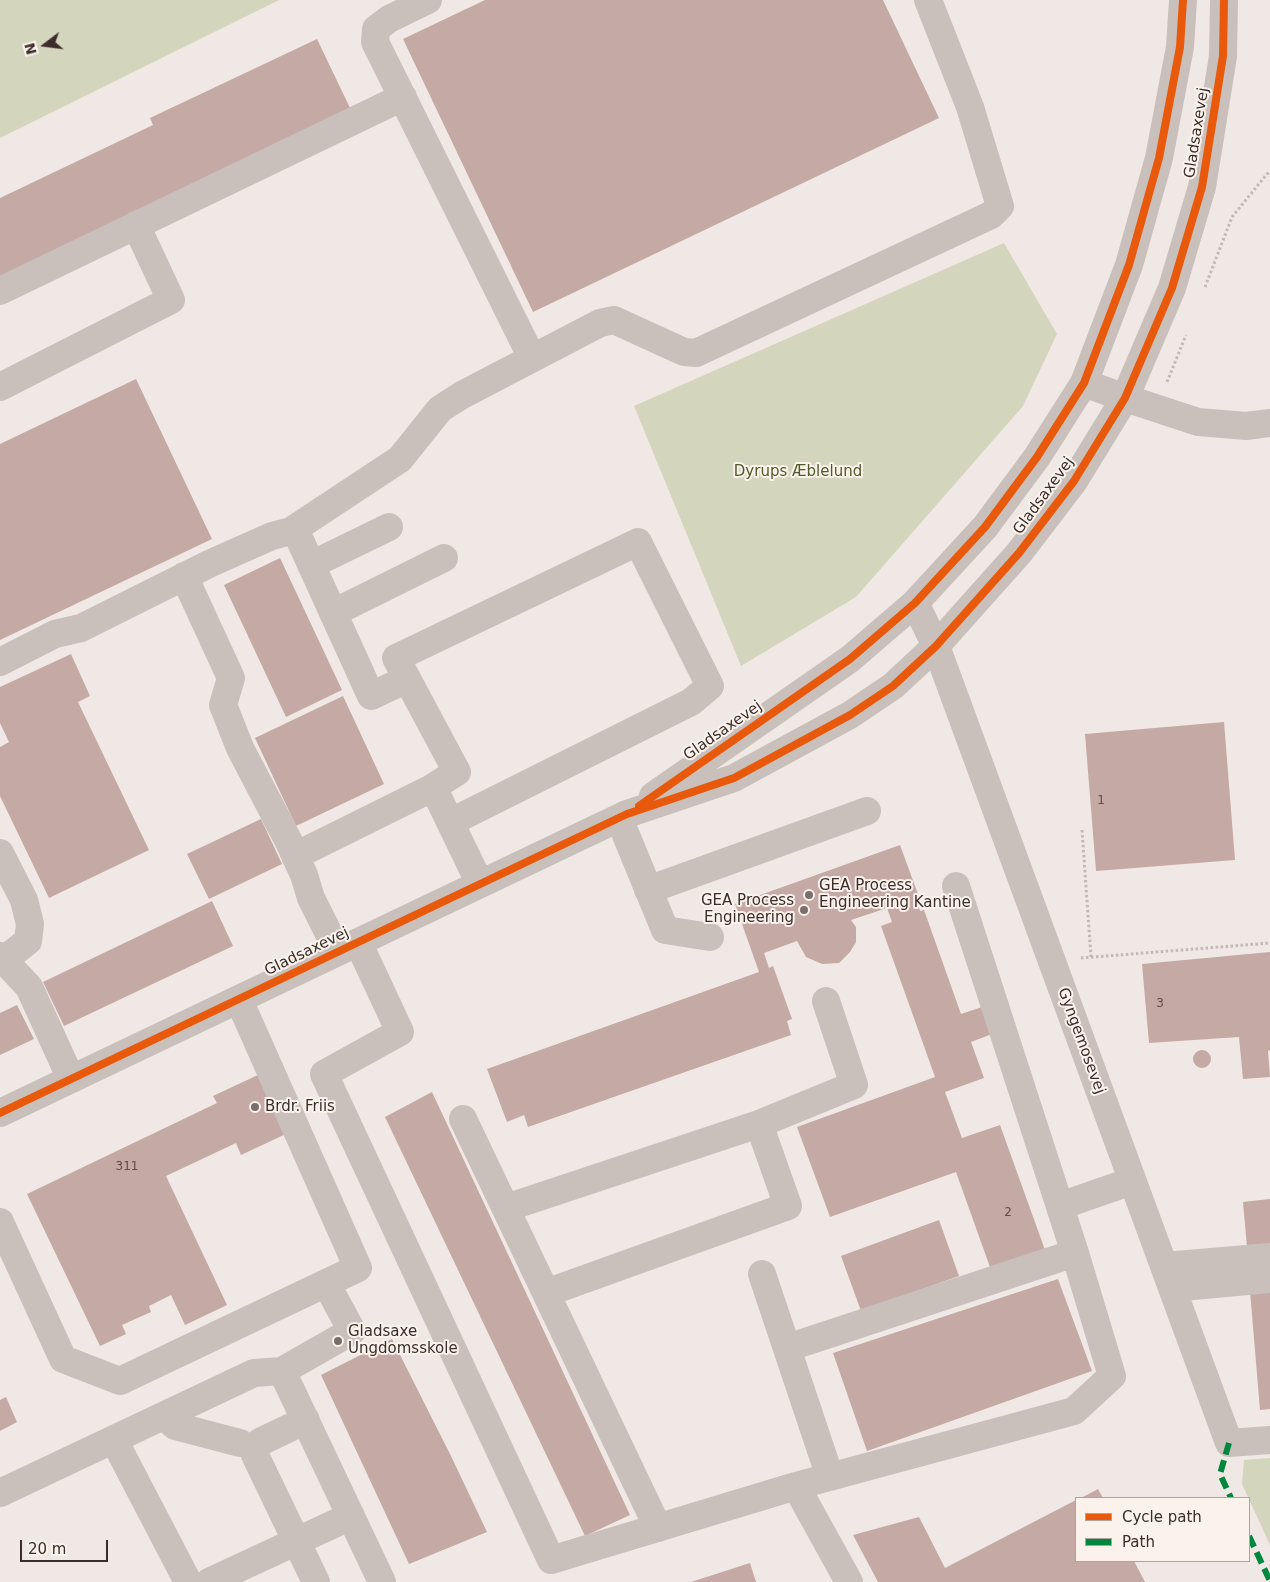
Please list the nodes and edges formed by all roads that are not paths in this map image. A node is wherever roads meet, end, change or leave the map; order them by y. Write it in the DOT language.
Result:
graph roads {
  1 [pos="428,0"];
  2 [pos="928,0"];
  3 [pos="1183,0"];
  4 [pos="1224,0"];
  5 [pos="403,97"];
  6 [pos="136,225"];
  7 [pos="0,291"];
  8 [pos="532,358"];
  9 [pos="1084,383"];
  10 [pos="0,387"];
  11 [pos="1125,398"];
  12 [pos="1270,424"];
  13 [pos="389,527"];
  14 [pos="291,531"];
  15 [pos="444,558"];
  16 [pos="311,565"];
  17 [pos="184,576"];
  18 [pos="915,603"];
  19 [pos="333,612"];
  20 [pos="936,646"];
  21 [pos="0,662"];
  22 [pos="407,679"];
  23 [pos="430,789"];
  24 [pos="867,811"];
  25 [pos="623,816"];
  26 [pos="450,822"];
  27 [pos="0,853"];
  28 [pos="295,856"];
  29 [pos="480,884"];
  30 [pos="956,886"];
  31 [pos="648,890"];
  32 [pos="710,937"];
  33 [pos="348,947"];
  34 [pos="2,958"];
  35 [pos="239,1000"];
  36 [pos="826,1001"];
  37 [pos="71,1079"];
  38 [pos="0,1113"];
  39 [pos="464,1120"];
  40 [pos="759,1124"];
  41 [pos="1132,1181"];
  42 [pos="1060,1206"];
  43 [pos="506,1208"];
  44 [pos="0,1222"];
  45 [pos="1075,1253"];
  46 [pos="1270,1257"];
  47 [pos="762,1274"];
  48 [pos="1168,1277"];
  49 [pos="1270,1279"];
  50 [pos="326,1283"];
  51 [pos="546,1293"];
  52 [pos="787,1348"];
  53 [pos="282,1371"];
  54 [pos="164,1416"];
  55 [pos="306,1420"];
  56 [pos="114,1440"];
  57 [pos="1270,1440"];
  58 [pos="252,1446"];
  59 [pos="830,1477"];
  60 [pos="796,1486"];
  61 [pos="0,1493"];
  62 [pos="351,1516"];
  63 [pos="658,1528"];
  64 [pos="296,1541"];
  65 [pos="188,1582"];
  66 [pos="209,1582"];
  67 [pos="316,1582"];
  68 [pos="382,1582"];
  69 [pos="849,1582"];
  1 -- 5 [label="street"];
  2 -- 8 [label="street"];
  3 -- 9 [label="street, Gladsaxevej"];
  4 -- 11 [label="street, Gladsaxevej"];
  5 -- 6 [label="street"];
  5 -- 8 [label="street"];
  6 -- 7 [label="street"];
  6 -- 10 [label="street"];
  8 -- 14 [label="street"];
  9 -- 11 [label="street"];
  9 -- 18 [label="street, Gladsaxevej"];
  11 -- 12 [label="street"];
  11 -- 20 [label="street, Gladsaxevej"];
  13 -- 16 [label="street"];
  14 -- 16 [label="street"];
  14 -- 17 [label="street"];
  15 -- 19 [label="street"];
  16 -- 19 [label="street"];
  17 -- 21 [label="street"];
  17 -- 28 [label="street"];
  18 -- 20 [label="street, Gyngemosevej"];
  18 -- 25 [label="street, Gladsaxevej"];
  19 -- 22 [label="street"];
  20 -- 25 [label="street, Gladsaxevej"];
  20 -- 41 [label="street, Gyngemosevej"];
  22 -- 23 [label="street"];
  22 -- 26 [label="street"];
  23 -- 26 [label="street"];
  23 -- 28 [label="street"];
  24 -- 31 [label="street"];
  25 -- 29 [label="street, Gladsaxevej"];
  25 -- 31 [label="street"];
  26 -- 29 [label="street"];
  27 -- 34 [label="street"];
  28 -- 33 [label="street"];
  29 -- 33 [label="street, Gladsaxevej"];
  30 -- 42 [label="street"];
  31 -- 32 [label="street"];
  33 -- 35 [label="street, Gladsaxevej"];
  33 -- 63 [label="street"];
  34 -- 37 [label="street"];
  35 -- 37 [label="street, Gladsaxevej"];
  35 -- 50 [label="street"];
  36 -- 40 [label="street"];
  37 -- 38 [label="street, Gladsaxevej"];
  39 -- 43 [label="street"];
  40 -- 43 [label="street"];
  40 -- 51 [label="street"];
  41 -- 42 [label="street"];
  41 -- 48 [label="street, Gyngemosevej"];
  42 -- 45 [label="street"];
  43 -- 51 [label="street"];
  44 -- 50 [label="street"];
  45 -- 52 [label="street"];
  45 -- 59 [label="street"];
  46 -- 48 [label="street"];
  47 -- 52 [label="street"];
  48 -- 49 [label="street"];
  48 -- 57 [label="street, Gyngemosevej"];
  50 -- 53 [label="street"];
  51 -- 63 [label="street"];
  52 -- 59 [label="street"];
  53 -- 54 [label="street"];
  53 -- 55 [label="street"];
  54 -- 56 [label="street"];
  54 -- 58 [label="street"];
  55 -- 58 [label="street"];
  55 -- 62 [label="street"];
  56 -- 61 [label="street"];
  56 -- 65 [label="street"];
  58 -- 64 [label="street"];
  59 -- 60 [label="street"];
  60 -- 63 [label="street"];
  60 -- 69 [label="street"];
  62 -- 64 [label="street"];
  62 -- 68 [label="street"];
  64 -- 66 [label="street"];
  64 -- 67 [label="street"];
}
